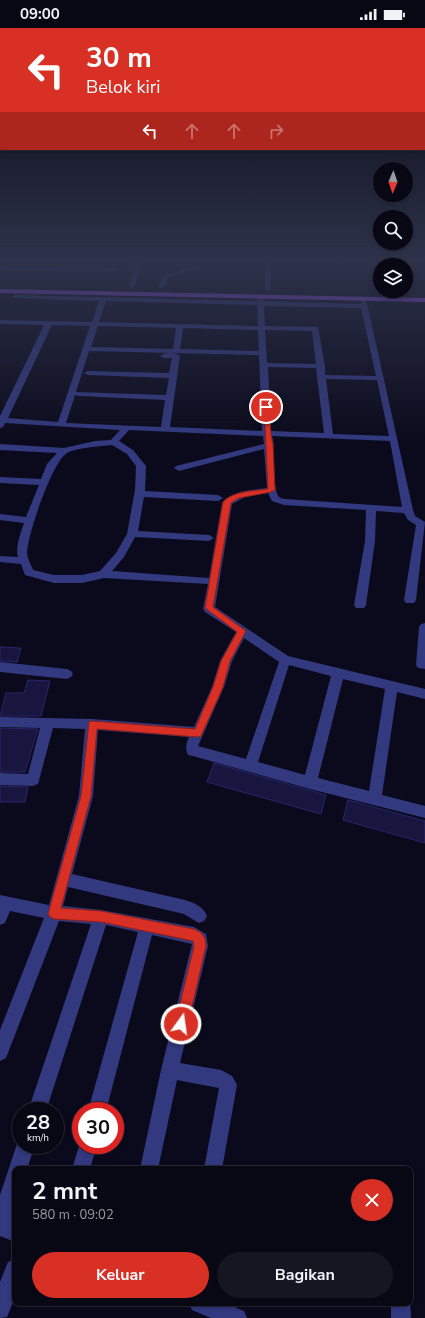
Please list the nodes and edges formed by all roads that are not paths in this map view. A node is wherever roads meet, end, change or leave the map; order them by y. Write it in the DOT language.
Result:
graph roads {
  1 [pos="261,321"];
  2 [pos="368,321"];
  3 [pos="0,322"];
  4 [pos="50,323"];
  5 [pos="95,324"];
  6 [pos="180,326"];
  7 [pos="261,328"];
  8 [pos="87,349"];
  9 [pos="176,351"];
  10 [pos="262,353"];
  11 [pos="95,354"];
  12 [pos="264,365"];
  13 [pos="321,366"];
  14 [pos="88,373"];
  15 [pos="173,376"];
  16 [pos="322,377"];
  17 [pos="380,378"];
  18 [pos="79,394"];
  19 [pos="170,398"];
  20 [pos="1,422"];
  21 [pos="61,425"];
  22 [pos="128,428"];
  23 [pos="165,429"];
  24 [pos="267,434"];
  25 [pos="329,436"];
  26 [pos="394,439"];
  27 [pos="114,442"];
  28 [pos="270,445"];
  29 [pos="0,447"];
  30 [pos="64,451"];
  31 [pos="179,468"];
  32 [pos="0,480"];
  33 [pos="45,482"];
  34 [pos="271,490"];
  35 [pos="140,494"];
  36 [pos="218,498"];
  37 [pos="371,508"];
  38 [pos="408,510"];
  39 [pos="0,517"];
  40 [pos="30,520"];
  41 [pos="423,525"];
  42 [pos="132,534"];
  43 [pos="210,538"];
  44 [pos="0,559"];
  45 [pos="24,560"];
  46 [pos="104,574"];
  47 [pos="205,581"];
  48 [pos="410,600"];
  49 [pos="360,605"];
  50 [pos="425,627"];
  51 [pos="242,631"];
  52 [pos="285,660"];
  53 [pos="422,665"];
  54 [pos="0,667"];
  55 [pos="338,673"];
  56 [pos="67,674"];
  57 [pos="392,686"];
  58 [pos="425,694"];
  59 [pos="0,722"];
  60 [pos="48,722"];
  61 [pos="92,724"];
  62 [pos="198,733"];
  63 [pos="250,767"];
  64 [pos="0,779"];
  65 [pos="310,783"];
  66 [pos="375,799"];
  67 [pos="425,812"];
  68 [pos="63,879"];
  69 [pos="3,903"];
  70 [pos="54,914"];
  71 [pos="199,916"];
  72 [pos="101,917"];
  73 [pos="0,918"];
  74 [pos="147,926"];
  75 [pos="0,1052"];
  76 [pos="170,1070"];
  77 [pos="40,1102"];
  78 [pos="99,1102"];
  79 [pos="23,1154"];
  80 [pos="86,1154"];
  81 [pos="19,1166"];
  82 [pos="83,1166"];
  83 [pos="150,1166"];
  84 [pos="214,1166"];
  85 [pos="12,1187"];
  86 [pos="0,1225"];
  87 [pos="12,1231"];
  88 [pos="12,1277"];
  89 [pos="401,1306"];
  90 [pos="0,1310"];
  91 [pos="211,1310"];
  92 [pos="237,1318"];
  93 [pos="401,1318"];
  1 -- 7 [label="street"];
  2 -- 17 [label="street"];
  3 -- 4 [label="street"];
  4 -- 5 [label="street"];
  4 -- 20 [label="street"];
  5 -- 6 [label="street"];
  5 -- 8 [label="street"];
  6 -- 7 [label="street"];
  6 -- 9 [label="street"];
  7 -- 10 [label="street"];
  7 -- 13 [label="street"];
  8 -- 9 [label="street"];
  8 -- 21 [label="street"];
  9 -- 10 [label="street"];
  10 -- 12 [label="street"];
  11 -- 15 [label="street"];
  12 -- 13 [label="street"];
  12 -- 24 [label="street"];
  13 -- 16 [label="street"];
  14 -- 15 [label="street"];
  15 -- 19 [label="street"];
  16 -- 17 [label="street"];
  16 -- 25 [label="street"];
  17 -- 26 [label="street"];
  18 -- 19 [label="street"];
  19 -- 23 [label="street"];
  20 -- 21 [label="street"];
  21 -- 22 [label="street"];
  22 -- 23 [label="street"];
  22 -- 27 [label="street"];
  23 -- 24 [label="street"];
  24 -- 25 [label="street"];
  24 -- 28 [label="street"];
  25 -- 26 [label="street"];
  26 -- 38 [label="street"];
  27 -- 30 [label="street"];
  27 -- 35 [label="street"];
  28 -- 31 [label="street"];
  28 -- 34 [label="street"];
  29 -- 30 [label="street"];
  30 -- 33 [label="street"];
  32 -- 33 [label="street"];
  33 -- 40 [label="street"];
  34 -- 37 [label="street"];
  34 -- 51 [label="street"];
  35 -- 36 [label="street"];
  35 -- 42 [label="street"];
  37 -- 38 [label="street"];
  37 -- 49 [label="street"];
  38 -- 41 [label="street"];
  39 -- 40 [label="street"];
  40 -- 45 [label="street"];
  41 -- 48 [label="street"];
  42 -- 43 [label="street"];
  42 -- 46 [label="street"];
  44 -- 45 [label="street"];
  45 -- 46 [label="street"];
  46 -- 47 [label="street"];
  50 -- 53 [label="street"];
  51 -- 52 [label="street"];
  51 -- 62 [label="street"];
  52 -- 55 [label="street"];
  52 -- 63 [label="street"];
  54 -- 56 [label="street"];
  55 -- 57 [label="street"];
  55 -- 65 [label="street"];
  57 -- 58 [label="street"];
  57 -- 66 [label="street"];
  59 -- 60 [label="street"];
  60 -- 61 [label="street"];
  60 -- 64 [label="street"];
  61 -- 62 [label="street"];
  61 -- 68 [label="street"];
  62 -- 63 [label="street"];
  63 -- 65 [label="street"];
  65 -- 66 [label="street"];
  66 -- 67 [label="street"];
  68 -- 70 [label="street"];
  68 -- 71 [label="street"];
  69 -- 70 [label="street"];
  69 -- 73 [label="street"];
  70 -- 72 [label="street"];
  70 -- 75 [label="street"];
  72 -- 74 [label="street"];
  72 -- 77 [label="street"];
  74 -- 76 [label="street"];
  74 -- 78 [label="street"];
  76 -- 83 [label="street"];
  76 -- 84 [label="street"];
  79 -- 81 [label="street"];
  80 -- 82 [label="street"];
  85 -- 86 [label="street"];
  86 -- 87 [label="street"];
  88 -- 90 [label="street"];
  89 -- 93 [label="street"];
  91 -- 92 [label="street"];
}
